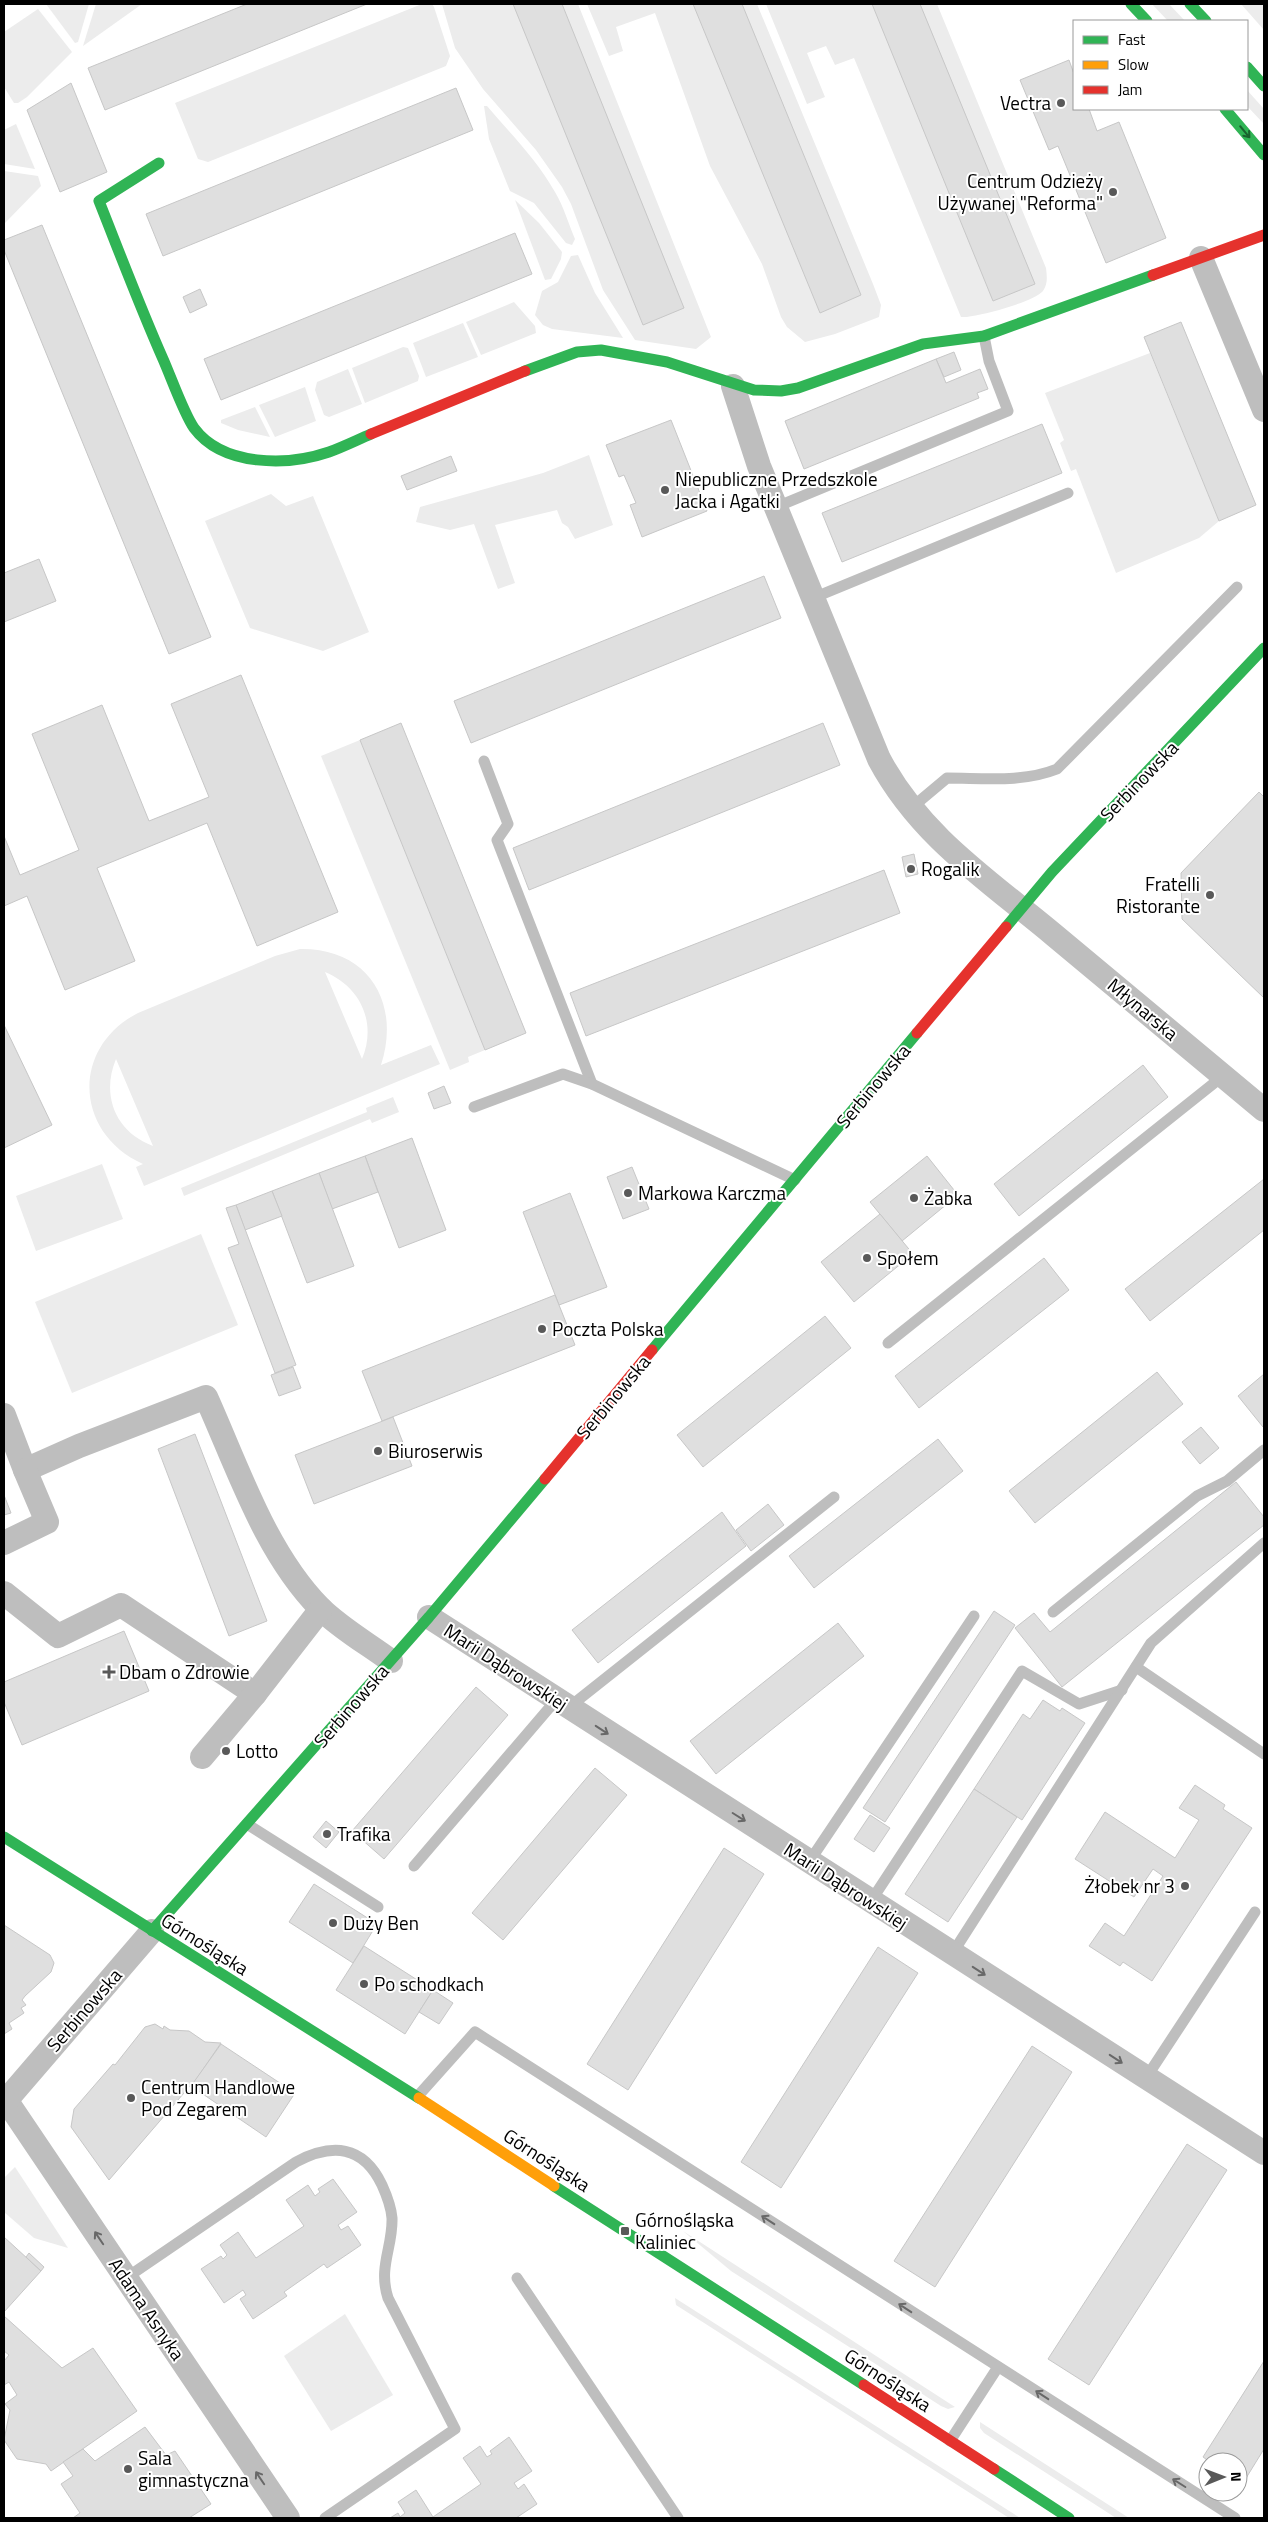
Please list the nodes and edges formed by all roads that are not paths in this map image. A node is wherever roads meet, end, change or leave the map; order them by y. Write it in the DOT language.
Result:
graph roads {
  1 [pos="1131,4"];
  2 [pos="1190,4"];
  3 [pos="1146,20"];
  4 [pos="1205,20"];
  5 [pos="1248,68"];
  6 [pos="1264,86"];
  7 [pos="1226,110"];
  8 [pos="1264,155"];
  9 [pos="159,163"];
  10 [pos="1264,234"];
  11 [pos="1201,258"];
  12 [pos="984,336"];
  13 [pos="733,386"];
  14 [pos="1264,410"];
  15 [pos="1068,493"];
  16 [pos="776,508"];
  17 [pos="1237,587"];
  18 [pos="813,598"];
  19 [pos="1264,648"];
  20 [pos="1255,658"];
  21 [pos="1264,667"];
  22 [pos="484,761"];
  23 [pos="910,809"];
  24 [pos="1021,908"];
  25 [pos="1223,1076"];
  26 [pos="592,1084"];
  27 [pos="474,1107"];
  28 [pos="1264,1110"];
  29 [pos="795,1180"];
  30 [pos="888,1343"];
  31 [pos="4,1415"];
  32 [pos="1264,1450"];
  33 [pos="25,1470"];
  34 [pos="834,1497"];
  35 [pos="4,1542"];
  36 [pos="1264,1543"];
  37 [pos="4,1592"];
  38 [pos="322,1609"];
  39 [pos="1053,1612"];
  40 [pos="974,1616"];
  41 [pos="430,1617"];
  42 [pos="391,1661"];
  43 [pos="1136,1667"];
  44 [pos="1122,1690"];
  45 [pos="255,1694"];
  46 [pos="562,1704"];
  47 [pos="1264,1754"];
  48 [pos="202,1757"];
  49 [pos="247,1824"];
  50 [pos="4,1836"];
  51 [pos="809,1862"];
  52 [pos="414,1866"];
  53 [pos="871,1901"];
  54 [pos="378,1907"];
  55 [pos="1256,1912"];
  56 [pos="152,1931"];
  57 [pos="952,1954"];
  58 [pos="1146,2078"];
  59 [pos="417,2097"];
  60 [pos="5,2102"];
  61 [pos="1264,2154"];
  62 [pos="126,2278"];
  63 [pos="517,2278"];
  64 [pos="998,2367"];
  65 [pos="950,2441"];
  66 [pos="1036,2497"];
  67 [pos="288,2518"];
  68 [pos="324,2518"];
  69 [pos="678,2518"];
  70 [pos="1049,2518"];
  71 [pos="1069,2518"];
  72 [pos="1235,2518"];
  1 -- 3 [label="street"];
  2 -- 4 [label="street"];
  5 -- 6 [label="street"];
  7 -- 8 [label="street, one-way"];
  9 -- 13 [label="street"];
  10 -- 11 [label="street"];
  11 -- 12 [label="street"];
  11 -- 14 [label="street"];
  12 -- 13 [label="street"];
  12 -- 16 [label="lane"];
  13 -- 16 [label="street, Młynarska"];
  15 -- 18 [label="lane"];
  16 -- 18 [label="street, Młynarska"];
  17 -- 23 [label="lane"];
  18 -- 23 [label="street, Młynarska"];
  19 -- 20 [label="street, Serbinowska"];
  20 -- 21 [label="lane"];
  20 -- 24 [label="street, Serbinowska"];
  22 -- 26 [label="lane"];
  23 -- 24 [label="street, Młynarska"];
  24 -- 25 [label="street, Młynarska"];
  24 -- 29 [label="street, Serbinowska"];
  25 -- 28 [label="street, Młynarska"];
  25 -- 30 [label="lane"];
  26 -- 27 [label="lane"];
  26 -- 29 [label="lane"];
  29 -- 41 [label="street, Serbinowska"];
  31 -- 33 [label="street"];
  32 -- 39 [label="lane"];
  33 -- 35 [label="street"];
  33 -- 38 [label="street"];
  34 -- 46 [label="lane"];
  36 -- 43 [label="lane"];
  37 -- 45 [label="street"];
  38 -- 42 [label="street"];
  38 -- 45 [label="street"];
  40 -- 51 [label="lane"];
  41 -- 42 [label="street, Serbinowska"];
  41 -- 46 [label="street, Marii Dąbrowskiej"];
  42 -- 49 [label="street, Serbinowska"];
  43 -- 44 [label="lane"];
  43 -- 47 [label="lane"];
  44 -- 53 [label="lane"];
  44 -- 57 [label="lane"];
  45 -- 48 [label="street"];
  46 -- 51 [label="street, Marii Dąbrowskiej, one-way"];
  46 -- 52 [label="lane"];
  49 -- 54 [label="lane"];
  49 -- 56 [label="street, Serbinowska"];
  50 -- 56 [label="street, Górnośląska"];
  51 -- 53 [label="street, Marii Dąbrowskiej"];
  53 -- 57 [label="street, Marii Dąbrowskiej"];
  55 -- 58 [label="lane"];
  56 -- 59 [label="street, Górnośląska"];
  56 -- 60 [label="street, Serbinowska"];
  57 -- 58 [label="street, Marii Dąbrowskiej, one-way"];
  58 -- 61 [label="street, Marii Dąbrowskiej"];
  64 -- 59 [label="lane, one-way"];
  59 -- 65 [label="street, Górnośląska"];
  62 -- 60 [label="street, Adama Asnyka, one-way"];
  67 -- 62 [label="street, Adama Asnyka, one-way"];
  62 -- 68 [label="lane"];
  63 -- 69 [label="lane"];
  64 -- 65 [label="lane"];
  72 -- 64 [label="lane, one-way"];
  65 -- 66 [label="street, Górnośląska"];
  66 -- 70 [label="street"];
  66 -- 71 [label="street, Górnośląska"];
}
